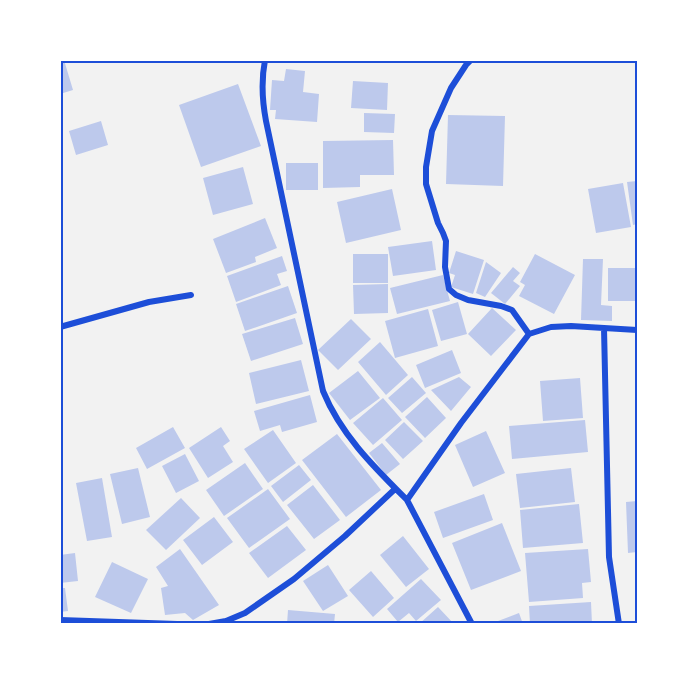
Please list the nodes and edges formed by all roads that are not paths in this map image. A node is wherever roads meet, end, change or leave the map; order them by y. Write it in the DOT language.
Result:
graph roads {
  1 [pos="265,60"];
  2 [pos="471,60"];
  3 [pos="191,295"];
  4 [pos="60,327"];
  5 [pos="604,328"];
  6 [pos="637,330"];
  7 [pos="529,333"];
  8 [pos="395,489"];
  9 [pos="407,500"];
  10 [pos="60,620"];
  11 [pos="177,624"];
  12 [pos="209,624"];
  13 [pos="471,624"];
  14 [pos="619,624"];
  1 -- 8 [label="street"];
  2 -- 7 [label="street"];
  3 -- 4 [label="street"];
  5 -- 6 [label="street"];
  5 -- 7 [label="street"];
  5 -- 14 [label="street"];
  7 -- 9 [label="street"];
  8 -- 9 [label="street"];
  8 -- 12 [label="street"];
  9 -- 13 [label="street"];
  10 -- 11 [label="street"];
}
